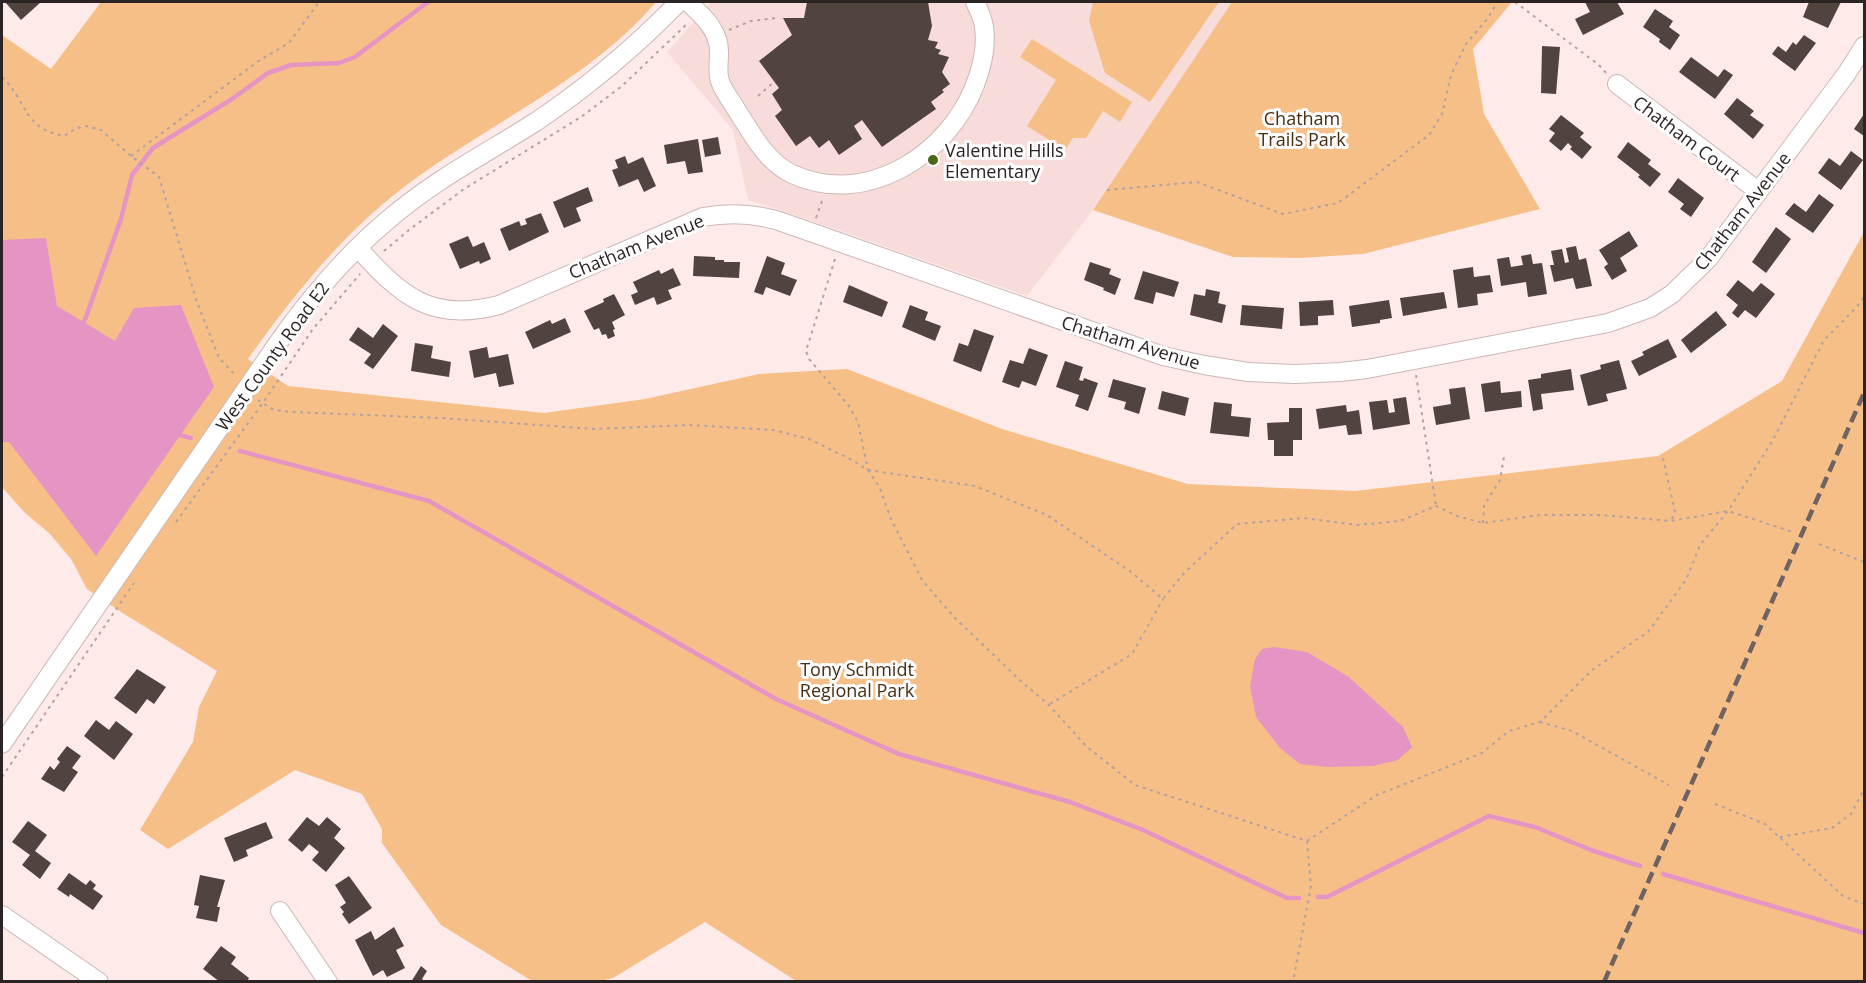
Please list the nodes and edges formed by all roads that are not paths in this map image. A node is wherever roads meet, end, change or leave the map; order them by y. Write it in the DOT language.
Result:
graph roads {
  1 [pos="679,2"];
  2 [pos="688,2"];
  3 [pos="975,2"];
  4 [pos="1864,46"];
  5 [pos="1617,84"];
  6 [pos="1758,192"];
  7 [pos="358,248"];
  8 [pos="2,744"];
  9 [pos="280,911"];
  10 [pos="2,915"];
  11 [pos="99,981"];
  12 [pos="328,981"];
  1 -- 7 [label="street, West County Road E2"];
  2 -- 3 [label="street"];
  4 -- 6 [label="street, Chatham Avenue"];
  5 -- 6 [label="street, Chatham Court"];
  6 -- 7 [label="street, Chatham Avenue"];
  7 -- 8 [label="street, West County Road E2"];
  9 -- 12 [label="street"];
  10 -- 11 [label="street"];
}
